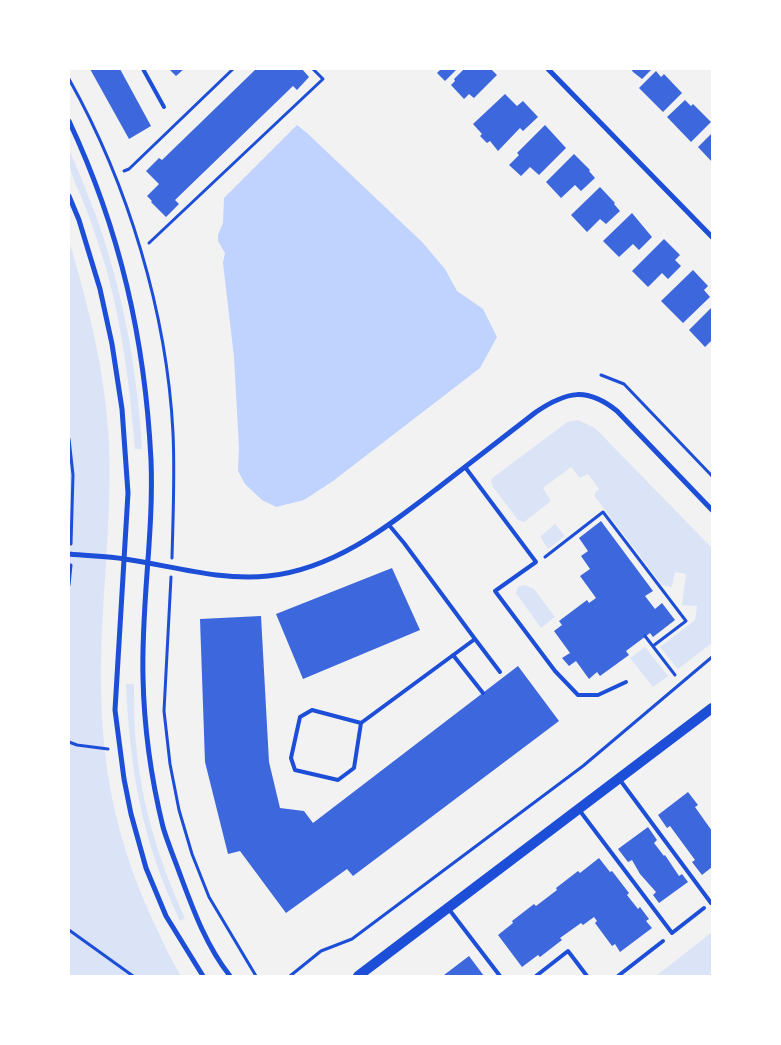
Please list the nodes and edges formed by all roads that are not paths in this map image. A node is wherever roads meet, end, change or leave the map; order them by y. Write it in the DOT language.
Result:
graph roads {
  1 [pos="143,69"];
  2 [pos="548,69"];
  3 [pos="164,107"];
  4 [pos="69,121"];
  5 [pos="69,196"];
  6 [pos="712,236"];
  7 [pos="465,467"];
  8 [pos="712,510"];
  9 [pos="389,525"];
  10 [pos="69,554"];
  11 [pos="125,559"];
  12 [pos="147,563"];
  13 [pos="475,638"];
  14 [pos="453,655"];
  15 [pos="500,672"];
  16 [pos="626,682"];
  17 [pos="482,693"];
  18 [pos="712,708"];
  19 [pos="361,723"];
  20 [pos="619,778"];
  21 [pos="578,809"];
  22 [pos="712,902"];
  23 [pos="448,908"];
  24 [pos="704,908"];
  25 [pos="663,941"];
  26 [pos="203,976"];
  27 [pos="230,976"];
  28 [pos="358,976"];
  29 [pos="500,976"];
  30 [pos="536,976"];
  31 [pos="587,976"];
  32 [pos="618,976"];
  1 -- 3 [label="lane"];
  2 -- 6 [label="street"];
  4 -- 12 [label="street"];
  5 -- 11 [label="street"];
  7 -- 8 [label="street"];
  7 -- 9 [label="street"];
  7 -- 16 [label="lane"];
  9 -- 12 [label="street"];
  9 -- 13 [label="lane"];
  10 -- 11 [label="street"];
  11 -- 12 [label="street"];
  11 -- 26 [label="street"];
  12 -- 27 [label="street"];
  13 -- 14 [label="lane"];
  13 -- 15 [label="lane"];
  14 -- 17 [label="lane"];
  14 -- 19 [label="lane"];
  18 -- 20 [label="main road"];
  19 -- 19 [label="lane"];
  20 -- 21 [label="main road"];
  20 -- 22 [label="lane"];
  21 -- 23 [label="main road"];
  21 -- 24 [label="lane"];
  23 -- 28 [label="main road"];
  23 -- 29 [label="lane"];
  25 -- 32 [label="lane"];
  30 -- 31 [label="lane"];
}
